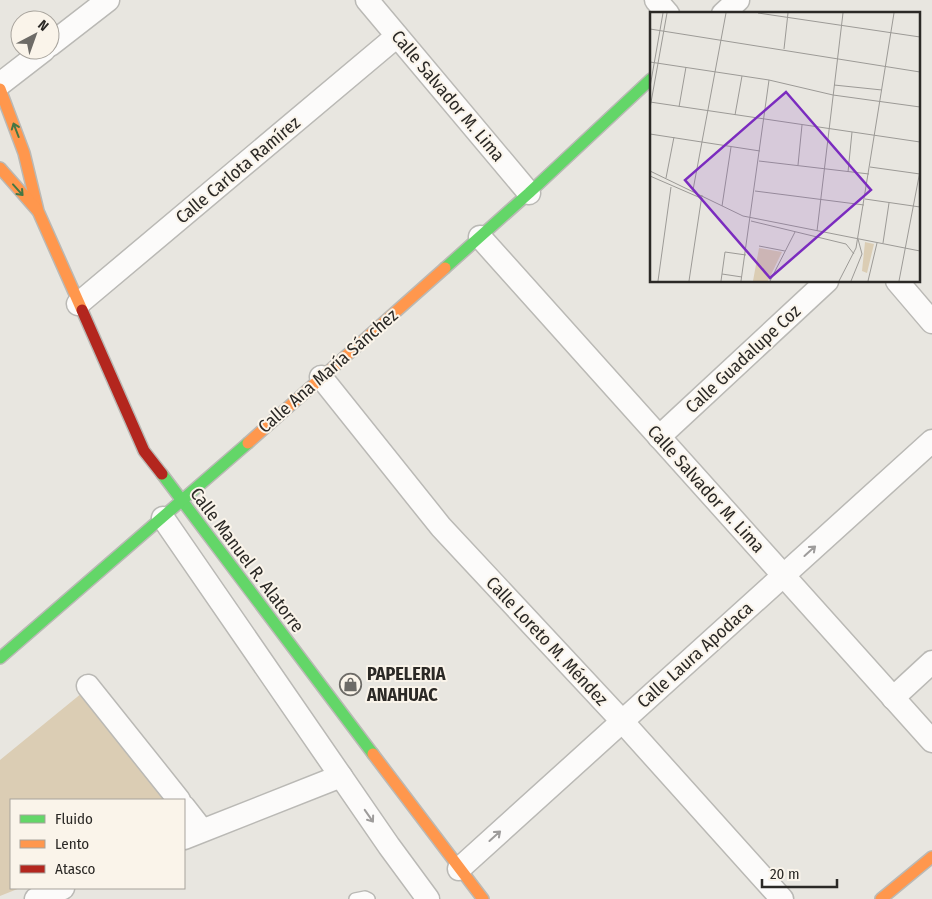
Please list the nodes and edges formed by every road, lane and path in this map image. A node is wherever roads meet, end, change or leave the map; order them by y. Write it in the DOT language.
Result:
graph roads {
  1 [pos="108,0"];
  2 [pos="367,0"];
  3 [pos="656,0"];
  4 [pos="738,0"];
  5 [pos="666,12"];
  6 [pos="725,12"];
  7 [pos="397,36"];
  8 [pos="60,37"];
  9 [pos="31,60"];
  10 [pos="650,81"];
  11 [pos="0,84"];
  12 [pos="0,89"];
  13 [pos="24,152"];
  14 [pos="0,170"];
  15 [pos="529,193"];
  16 [pos="38,211"];
  17 [pos="480,237"];
  18 [pos="826,282"];
  19 [pos="898,282"];
  20 [pos="78,304"];
  21 [pos="932,322"];
  22 [pos="321,377"];
  23 [pos="659,437"];
  24 [pos="932,441"];
  25 [pos="180,501"];
  26 [pos="163,518"];
  27 [pos="783,575"];
  28 [pos="0,658"];
  29 [pos="932,662"];
  30 [pos="88,686"];
  31 [pos="893,698"];
  32 [pos="622,721"];
  33 [pos="932,741"];
  34 [pos="341,776"];
  35 [pos="177,799"];
  36 [pos="185,810"];
  37 [pos="193,834"];
  38 [pos="932,857"];
  39 [pos="458,869"];
  40 [pos="61,889"];
  41 [pos="36,899"];
  42 [pos="355,899"];
  43 [pos="369,899"];
  44 [pos="428,899"];
  45 [pos="483,899"];
  46 [pos="782,899"];
  47 [pos="881,899"];
  1 -- 8 [label="street"];
  2 -- 7 [label="street, Calle Salvador M. Lima"];
  3 -- 5 [label="street"];
  4 -- 6 [label="street"];
  7 -- 15 [label="street, Calle Salvador M. Lima"];
  7 -- 20 [label="street, Calle Carlota Ramírez"];
  9 -- 11 [label="street"];
  10 -- 15 [label="street, Calle Ana María Sánchez"];
  13 -- 12 [label="street, Calle Manuel R. Alatorre, one-way"];
  13 -- 14 [label="street"];
  13 -- 16 [label="street, Calle Manuel R. Alatorre"];
  14 -- 16 [label="street, Calle Manuel R. Alatorre, one-way"];
  15 -- 17 [label="street, Calle Ana María Sánchez"];
  16 -- 20 [label="street, Calle Manuel R. Alatorre"];
  17 -- 22 [label="street, Calle Ana María Sánchez"];
  17 -- 23 [label="street, Calle Salvador M. Lima"];
  18 -- 23 [label="street, Calle Guadalupe Coz"];
  19 -- 21 [label="street"];
  20 -- 25 [label="street, Calle Manuel R. Alatorre"];
  22 -- 25 [label="street, Calle Ana María Sánchez"];
  22 -- 32 [label="street, Calle Loreto M. Méndez"];
  23 -- 27 [label="street, Calle Salvador M. Lima"];
  27 -- 24 [label="street, Calle Laura Apodaca, one-way"];
  25 -- 26 [label="street, Calle Ana María Sánchez"];
  25 -- 39 [label="street, Calle Manuel R. Alatorre"];
  26 -- 28 [label="street, Calle Ana María Sánchez"];
  26 -- 34 [label="street"];
  27 -- 31 [label="street, Calle Salvador M. Lima"];
  27 -- 32 [label="street, Calle Laura Apodaca"];
  29 -- 31 [label="street"];
  30 -- 35 [label="street"];
  31 -- 33 [label="street, Calle Salvador M. Lima"];
  39 -- 32 [label="street, Calle Laura Apodaca, one-way"];
  32 -- 46 [label="street, Calle Loreto M. Méndez"];
  34 -- 37 [label="street"];
  34 -- 44 [label="street, one-way"];
  36 -- 37 [label="street"];
  38 -- 47 [label="street"];
  39 -- 45 [label="street, Calle Manuel R. Alatorre"];
  40 -- 41 [label="street"];
  42 -- 43 [label="lane"];
}
